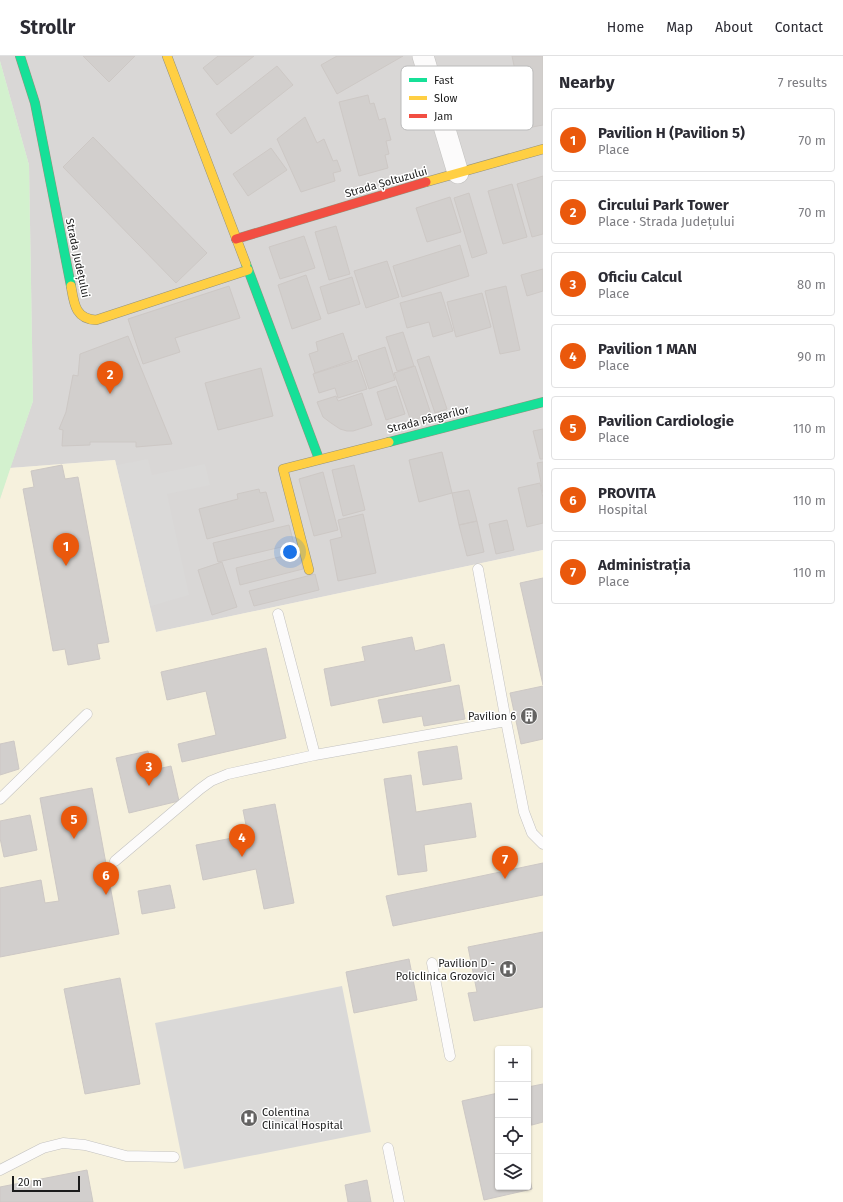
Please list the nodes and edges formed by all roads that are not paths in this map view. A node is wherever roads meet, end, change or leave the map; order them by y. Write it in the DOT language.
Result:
graph roads {
  1 [pos="20,56"];
  2 [pos="167,56"];
  3 [pos="423,56"];
  4 [pos="426,66"];
  5 [pos="445,130"];
  6 [pos="543,149"];
  7 [pos="458,173"];
  8 [pos="236,239"];
  9 [pos="248,270"];
  10 [pos="543,402"];
  11 [pos="319,459"];
  12 [pos="478,569"];
  13 [pos="309,570"];
  14 [pos="278,614"];
  15 [pos="87,714"];
  16 [pos="506,722"];
  17 [pos="315,755"];
  18 [pos="0,799"];
  19 [pos="543,844"];
  20 [pos="115,861"];
  21 [pos="432,963"];
  22 [pos="450,1056"];
  23 [pos="388,1148"];
  24 [pos="174,1157"];
  25 [pos="0,1170"];
  26 [pos="399,1202"];
  1 -- 9 [label="street, Strada Județului"];
  2 -- 8 [label="street"];
  3 -- 4 [label="street"];
  5 -- 7 [label="street"];
  6 -- 7 [label="street, Strada Șoltuzului"];
  7 -- 8 [label="street, Strada Șoltuzului"];
  8 -- 9 [label="street"];
  9 -- 11 [label="street"];
  10 -- 11 [label="street, Strada Pârgarilor"];
  11 -- 13 [label="street, Strada Pârgarilor"];
  12 -- 16 [label="lane"];
  14 -- 17 [label="lane"];
  15 -- 18 [label="lane"];
  16 -- 17 [label="lane"];
  16 -- 19 [label="lane"];
  17 -- 20 [label="lane"];
  21 -- 22 [label="lane"];
  23 -- 26 [label="lane"];
  24 -- 25 [label="lane"];
}
